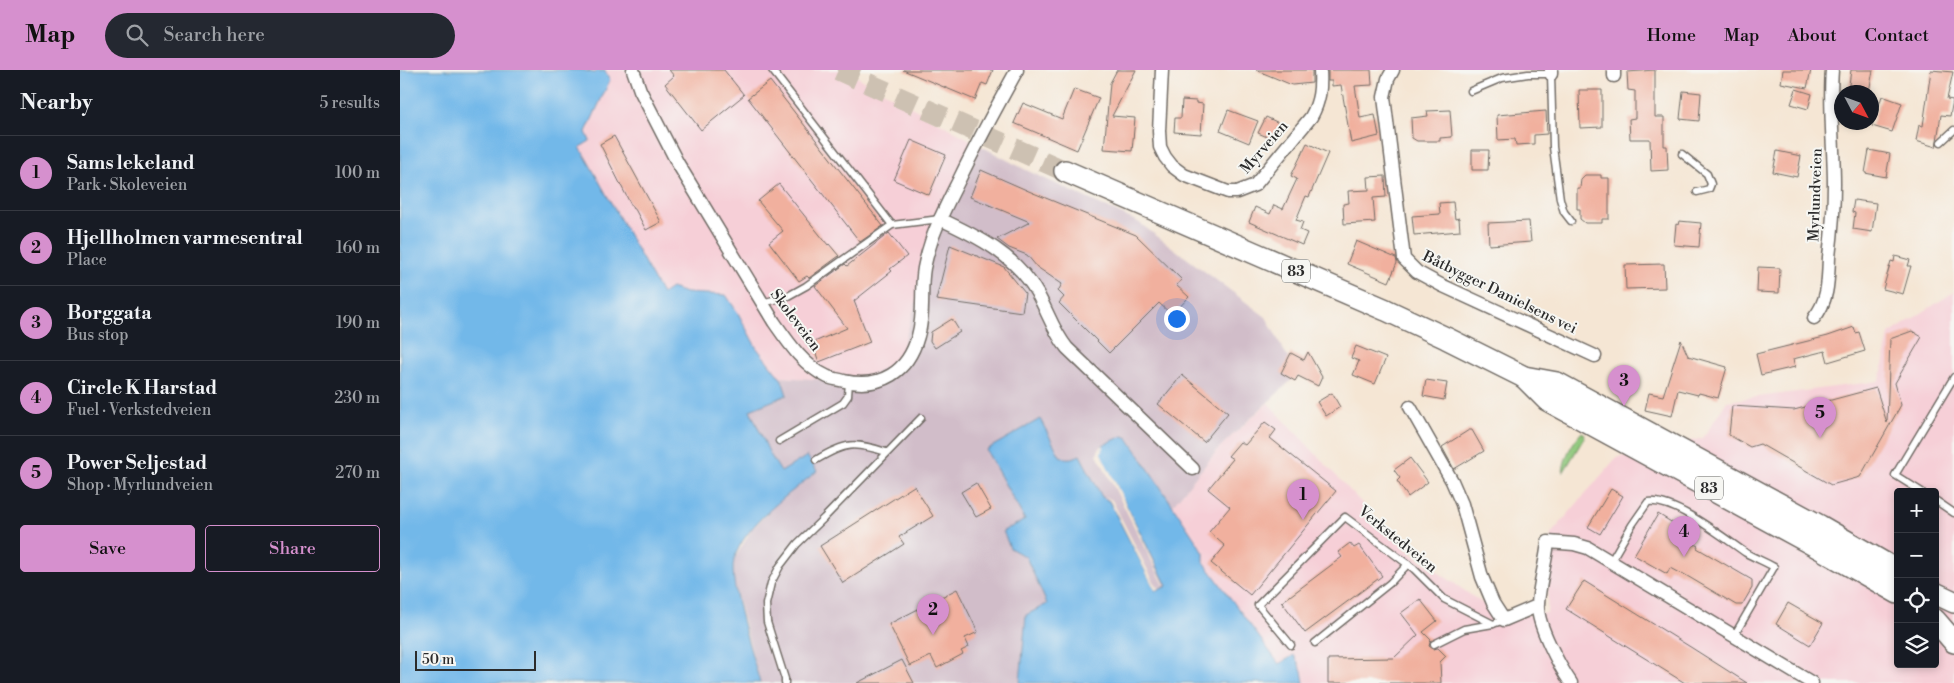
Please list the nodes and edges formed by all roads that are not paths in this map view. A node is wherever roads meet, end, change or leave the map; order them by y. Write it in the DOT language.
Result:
graph roads {
  1 [pos="633,70"];
  2 [pos="772,70"];
  3 [pos="1162,70"];
  4 [pos="1320,70"];
  5 [pos="1393,70"];
  6 [pos="1832,70"];
  7 [pos="1013,71"];
  8 [pos="1551,72"];
  9 [pos="1471,91"];
  10 [pos="1954,130"];
  11 [pos="1942,142"];
  12 [pos="1682,154"];
  13 [pos="1066,171"];
  14 [pos="1697,192"];
  15 [pos="940,219"];
  16 [pos="1571,221"];
  17 [pos="892,225"];
  18 [pos="762,303"];
  19 [pos="1814,318"];
  20 [pos="1595,356"];
  21 [pos="1524,377"];
  22 [pos="1954,377"];
  23 [pos="849,382"];
  24 [pos="1410,406"];
  25 [pos="920,418"];
  26 [pos="779,441"];
  27 [pos="886,452"];
  28 [pos="816,460"];
  29 [pos="1193,470"];
  30 [pos="1916,488"];
  31 [pos="1939,503"];
  32 [pos="1954,513"];
  33 [pos="1611,561"];
  34 [pos="1408,564"];
  35 [pos="1894,569"];
  36 [pos="1894,591"];
  37 [pos="1939,595"];
  38 [pos="1954,602"];
  39 [pos="1537,606"];
  40 [pos="1499,622"];
  41 [pos="1938,623"];
  42 [pos="1734,636"];
  43 [pos="1954,642"];
  44 [pos="1315,643"];
  45 [pos="1291,644"];
  46 [pos="1434,644"];
  47 [pos="785,683"];
  48 [pos="1571,683"];
  49 [pos="1812,683"];
  1 -- 18 [label="street, Skoleveien"];
  2 -- 17 [label="lane"];
  3 -- 4 [label="street, Myrveien"];
  5 -- 20 [label="street, Båtbygger Danielsens vei"];
  6 -- 19 [label="street, Myrlundveien"];
  7 -- 15 [label="street, Skoleveien"];
  8 -- 9 [label="lane"];
  8 -- 16 [label="lane"];
  10 -- 11 [label="lane"];
  12 -- 14 [label="lane"];
  13 -- 21 [label="highway, 83"];
  15 -- 17 [label="lane"];
  15 -- 23 [label="street, Skoleveien"];
  15 -- 29 [label="street"];
  17 -- 18 [label="lane"];
  18 -- 23 [label="street, Skoleveien"];
  21 -- 35 [label="highway, 83"];
  21 -- 36 [label="highway, 83"];
  22 -- 30 [label="lane"];
  23 -- 26 [label="lane"];
  24 -- 40 [label="street"];
  25 -- 27 [label="lane"];
  27 -- 28 [label="lane"];
  27 -- 47 [label="lane"];
  31 -- 32 [label="lane"];
  33 -- 39 [label="street"];
  33 -- 42 [label="street"];
  33 -- 42 [label="lane"];
  34 -- 40 [label="lane, Verkstedveien"];
  34 -- 44 [label="lane"];
  34 -- 45 [label="lane, Verkstedveien"];
  37 -- 38 [label="highway"];
  39 -- 40 [label="street"];
  39 -- 48 [label="street"];
  40 -- 46 [label="lane"];
  41 -- 43 [label="highway"];
  42 -- 49 [label="street"];
}
